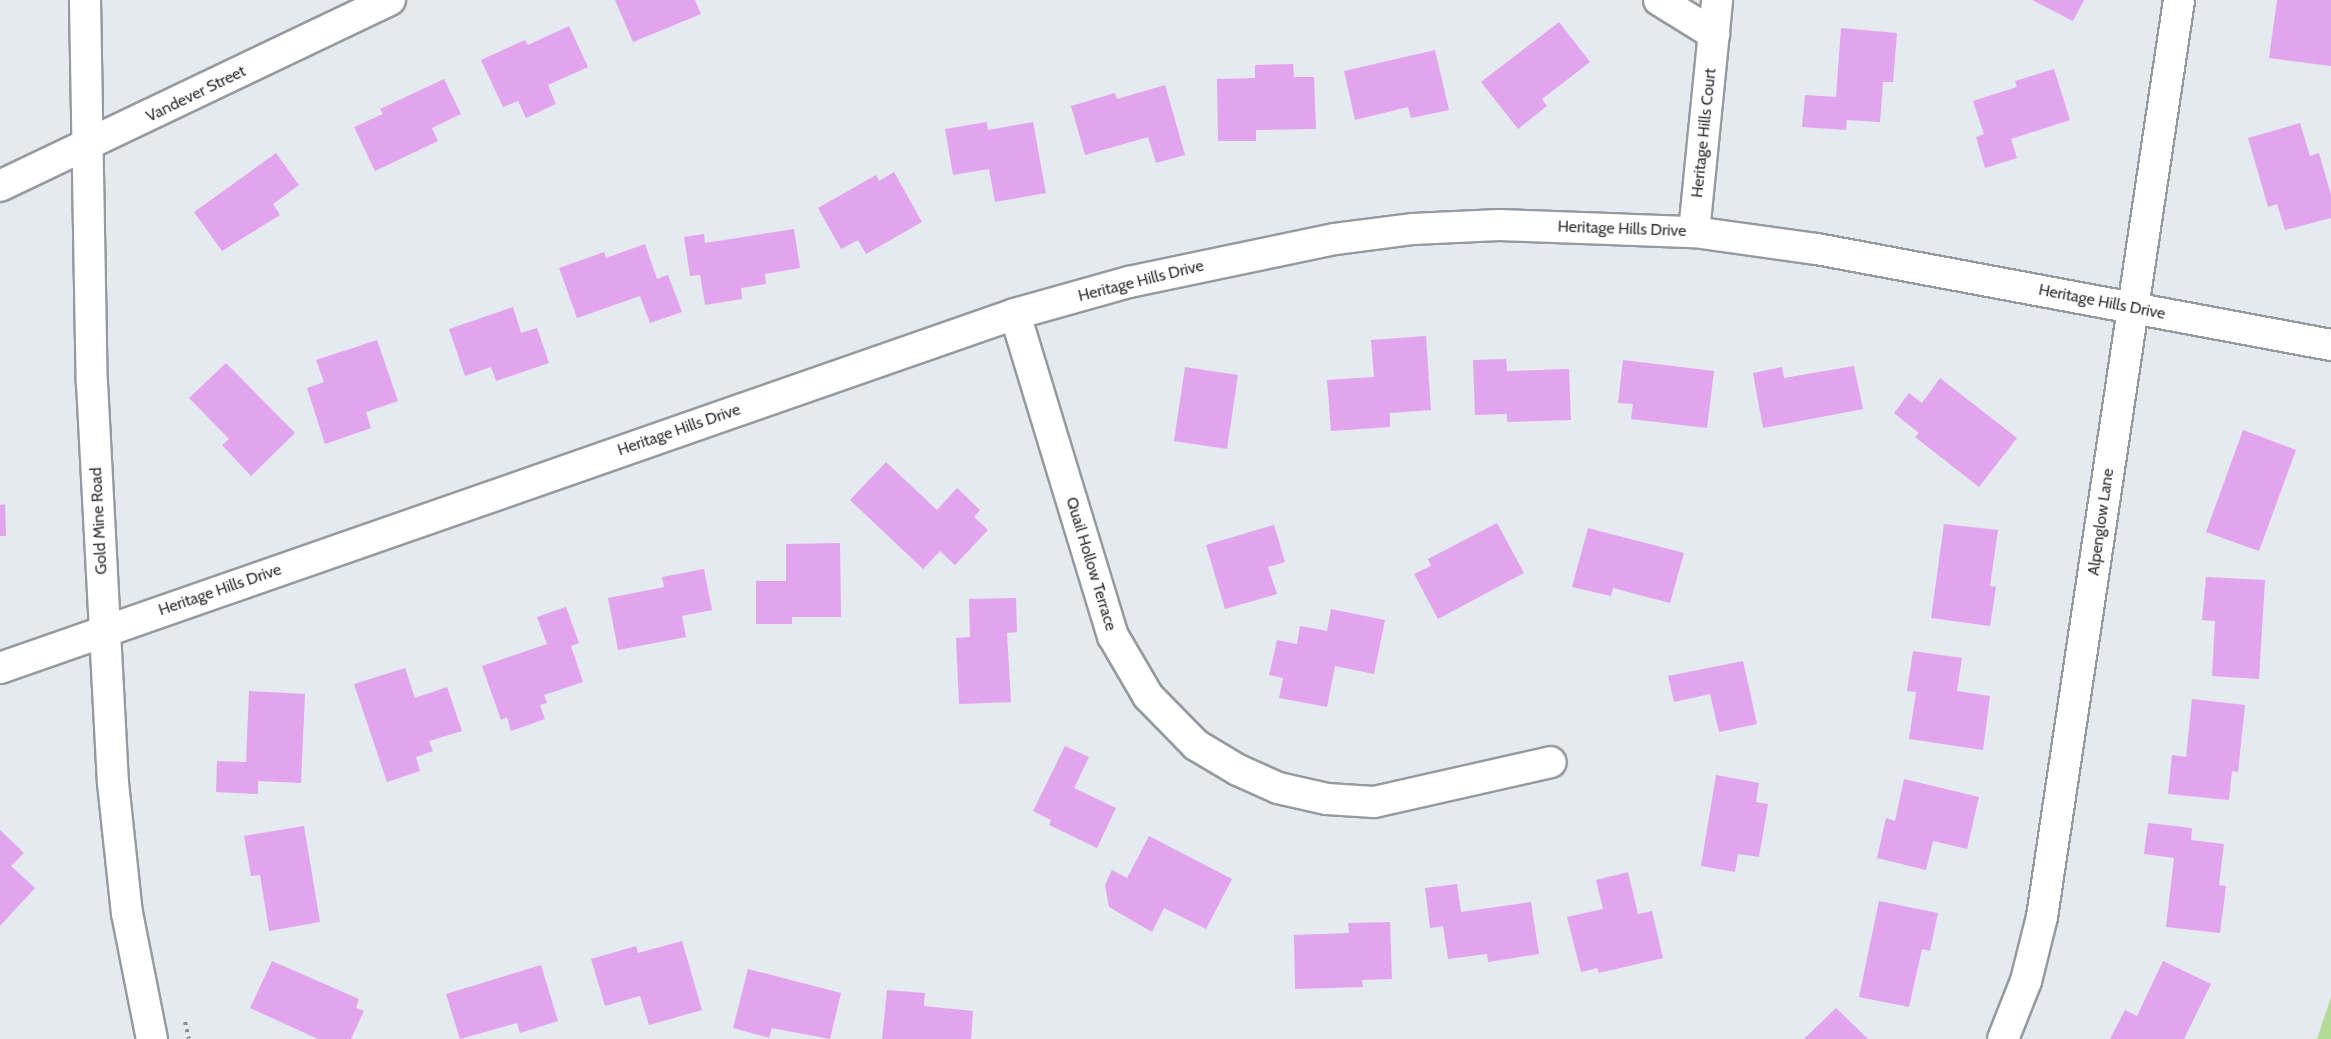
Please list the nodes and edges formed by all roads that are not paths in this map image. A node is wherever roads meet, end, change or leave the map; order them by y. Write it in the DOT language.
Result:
graph roads {
  1 [pos="85,0"];
  2 [pos="390,0"];
  3 [pos="1659,0"];
  4 [pos="1717,0"];
  5 [pos="2179,0"];
  6 [pos="1714,34"];
  7 [pos="86,147"];
  8 [pos="0,186"];
  9 [pos="1694,232"];
  10 [pos="2133,308"];
  11 [pos="1016,314"];
  12 [pos="2331,345"];
  13 [pos="104,630"];
  14 [pos="0,668"];
  15 [pos="1551,762"];
  16 [pos="152,1039"];
  17 [pos="2003,1039"];
  1 -- 7 [label="street, Gold Mine Road"];
  2 -- 7 [label="street, Vandever Street"];
  3 -- 6 [label="street"];
  4 -- 6 [label="street, Heritage Hills Court"];
  5 -- 10 [label="street, Alpenglow Lane"];
  6 -- 9 [label="street, Heritage Hills Court"];
  7 -- 8 [label="street, Vandever Street"];
  7 -- 13 [label="street, Gold Mine Road"];
  9 -- 10 [label="street, Heritage Hills Drive"];
  9 -- 11 [label="street, Heritage Hills Drive"];
  10 -- 12 [label="street, Heritage Hills Drive"];
  10 -- 17 [label="street, Alpenglow Lane"];
  11 -- 13 [label="street, Heritage Hills Drive"];
  11 -- 15 [label="street, Quail Hollow Terrace"];
  13 -- 14 [label="street, Heritage Hills Drive"];
  13 -- 16 [label="street, Gold Mine Road"];
}
